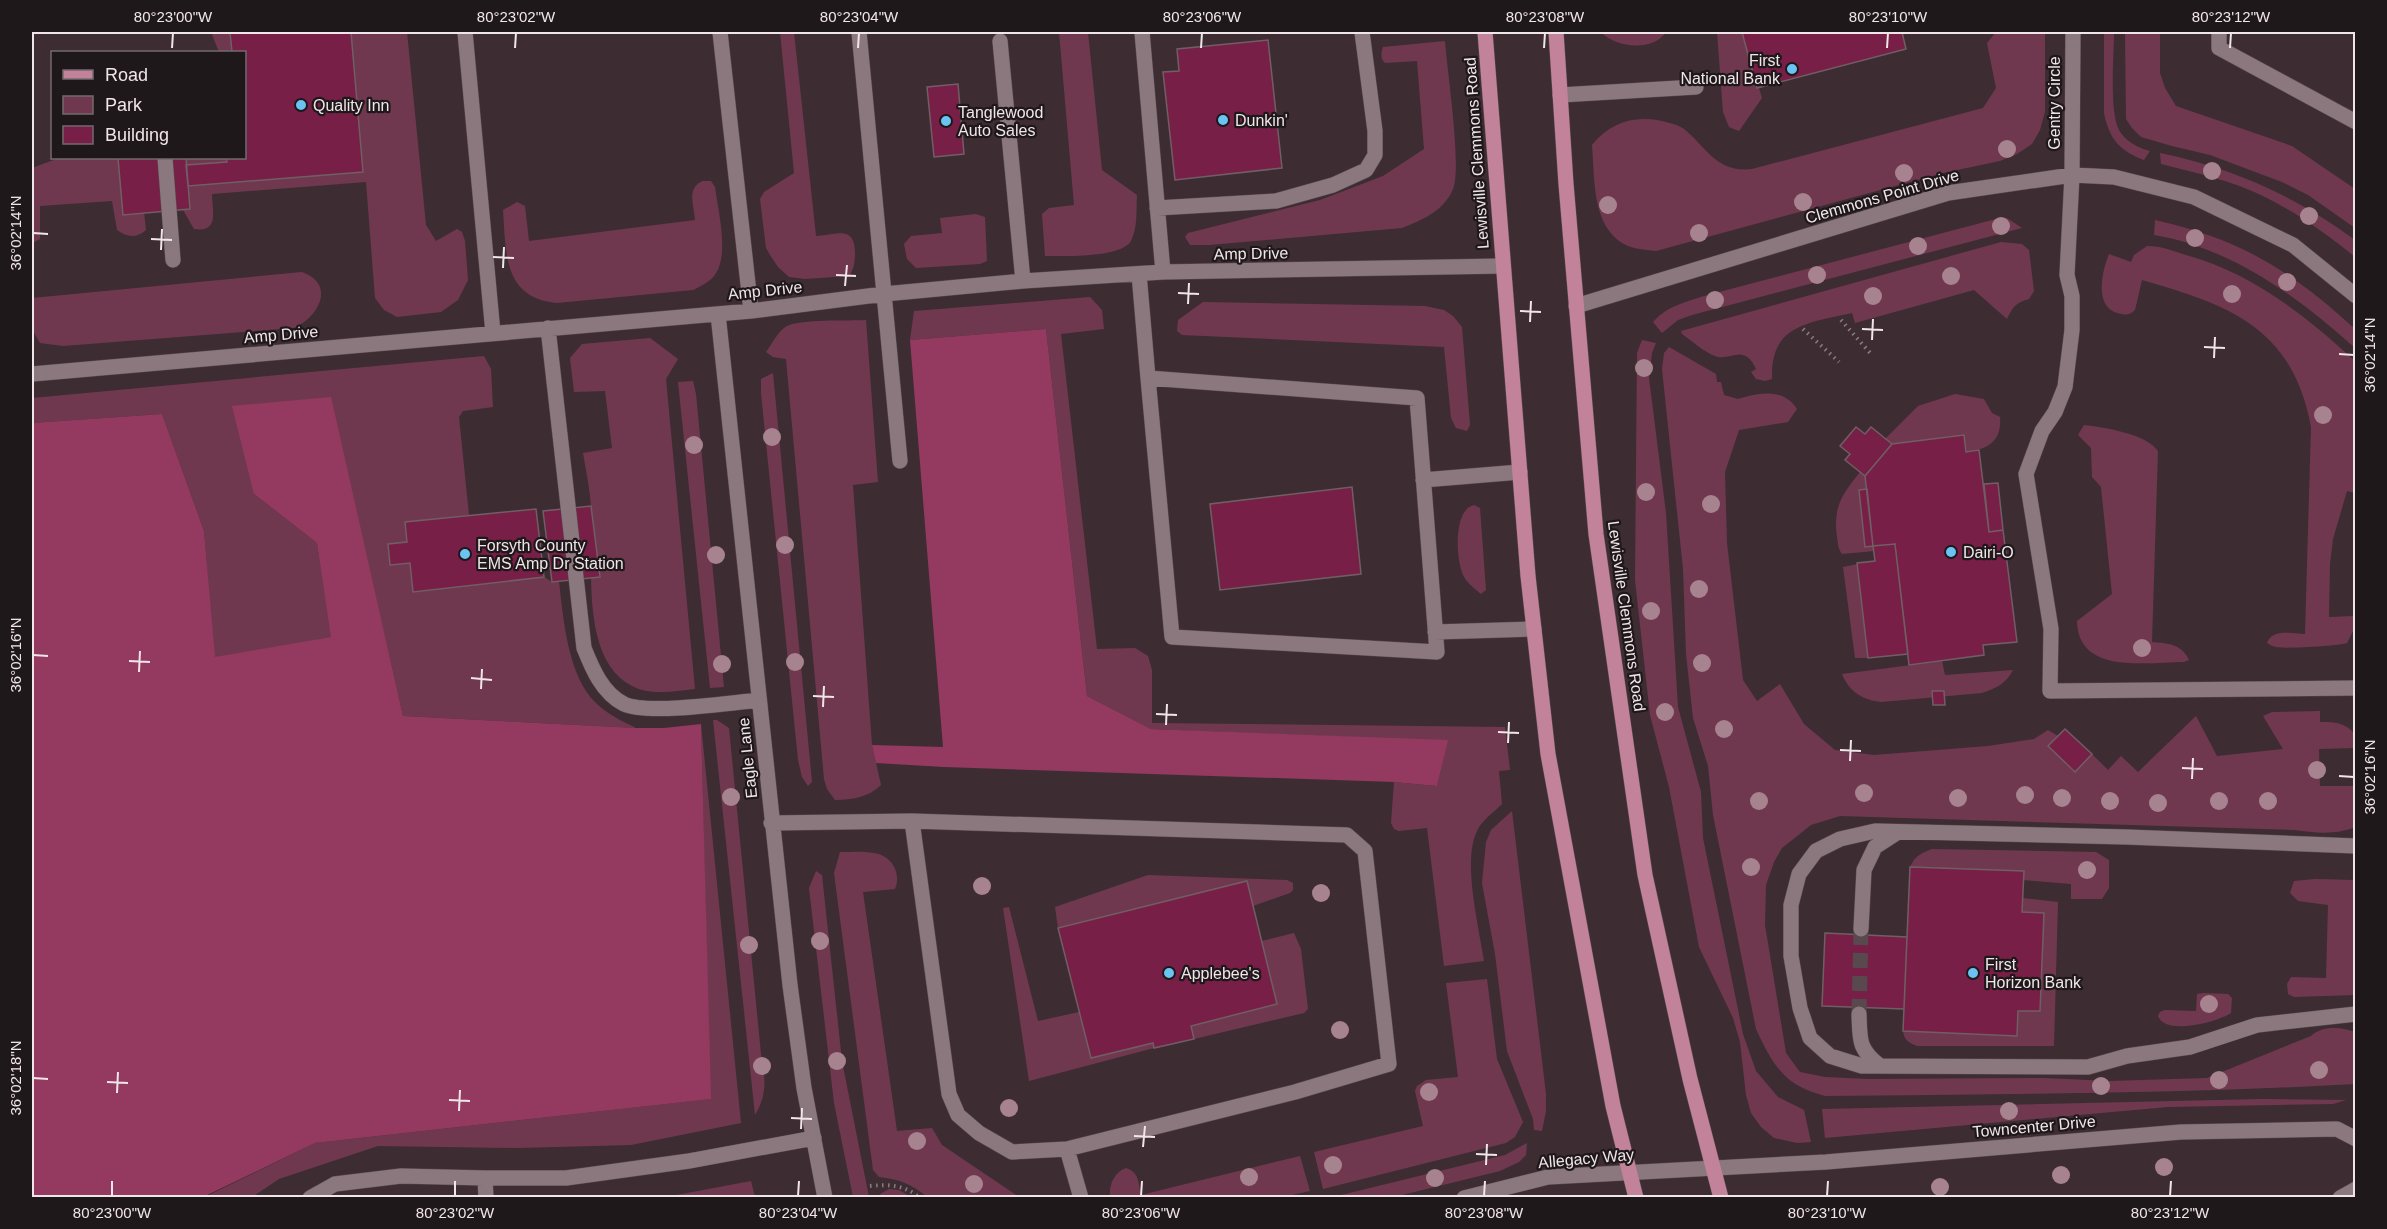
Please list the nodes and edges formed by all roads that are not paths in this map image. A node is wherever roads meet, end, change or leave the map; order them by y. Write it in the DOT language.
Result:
graph roads {
  1 [pos="465,32"];
  2 [pos="720,32"];
  3 [pos="859,32"];
  4 [pos="1142,32"];
  5 [pos="1362,32"];
  6 [pos="1485,32"];
  7 [pos="1556,32"];
  8 [pos="2073,32"];
  9 [pos="2219,32"];
  10 [pos="1000,41"];
  11 [pos="1696,87"];
  12 [pos="1560,95"];
  13 [pos="2355,122"];
  14 [pos="165,159"];
  15 [pos="2072,176"];
  16 [pos="1157,208"];
  17 [pos="173,260"];
  18 [pos="1503,266"];
  19 [pos="1163,272"];
  20 [pos="1138,274"];
  21 [pos="1023,281"];
  22 [pos="884,294"];
  23 [pos="2355,296"];
  24 [pos="1576,306"];
  25 [pos="751,311"];
  26 [pos="718,314"];
  27 [pos="548,328"];
  28 [pos="493,333"];
  29 [pos="32,374"];
  30 [pos="1148,378"];
  31 [pos="900,461"];
  32 [pos="1520,472"];
  33 [pos="1423,480"];
  34 [pos="1534,629"];
  35 [pos="1435,632"];
  36 [pos="2355,688"];
  37 [pos="759,700"];
  38 [pos="912,821"];
  39 [pos="771,823"];
  40 [pos="1898,832"];
  41 [pos="2355,846"];
  42 [pos="1861,929"];
  43 [pos="1859,1014"];
  44 [pos="2355,1014"];
  45 [pos="1880,1066"];
  46 [pos="814,1138"];
  47 [pos="2355,1139"];
  48 [pos="1067,1149"];
  49 [pos="1714,1168"];
  50 [pos="1629,1172"];
  51 [pos="485,1178"];
  52 [pos="2355,1189"];
  53 [pos="310,1197"];
  54 [pos="486,1197"];
  55 [pos="825,1197"];
  56 [pos="1081,1197"];
  57 [pos="1464,1197"];
  58 [pos="1636,1197"];
  59 [pos="1721,1197"];
  60 [pos="2340,1197"];
  1 -- 28 [label="street"];
  2 -- 25 [label="street"];
  3 -- 22 [label="street"];
  4 -- 16 [label="street"];
  5 -- 16 [label="street"];
  6 -- 18 [label="main road, Lewisville Clemmons Road"];
  7 -- 12 [label="main road, Lewisville Clemmons Road"];
  8 -- 15 [label="street, Gentry Circle"];
  9 -- 13 [label="street"];
  10 -- 21 [label="street"];
  11 -- 12 [label="street"];
  12 -- 24 [label="main road, Lewisville Clemmons Road"];
  14 -- 17 [label="street"];
  15 -- 23 [label="street, Clemmons Point Drive"];
  15 -- 24 [label="street, Clemmons Point Drive"];
  15 -- 36 [label="street, Gentry Circle"];
  16 -- 19 [label="street"];
  18 -- 19 [label="street, Amp Drive"];
  18 -- 32 [label="main road, Lewisville Clemmons Road"];
  19 -- 20 [label="street, Amp Drive"];
  20 -- 21 [label="street, Amp Drive"];
  20 -- 30 [label="street"];
  21 -- 22 [label="street, Amp Drive"];
  22 -- 25 [label="street, Amp Drive"];
  22 -- 31 [label="street"];
  24 -- 49 [label="main road, Lewisville Clemmons Road"];
  25 -- 26 [label="street, Amp Drive"];
  26 -- 27 [label="street, Amp Drive"];
  26 -- 37 [label="street, Eagle Lane"];
  27 -- 28 [label="street, Amp Drive"];
  27 -- 37 [label="street"];
  28 -- 29 [label="street, Amp Drive"];
  30 -- 33 [label="street"];
  30 -- 35 [label="street"];
  32 -- 33 [label="street"];
  32 -- 34 [label="main road, Lewisville Clemmons Road"];
  33 -- 35 [label="street"];
  34 -- 35 [label="street"];
  34 -- 50 [label="main road, Lewisville Clemmons Road"];
  37 -- 39 [label="street, Eagle Lane"];
  38 -- 39 [label="street"];
  38 -- 48 [label="street"];
  38 -- 48 [label="street"];
  39 -- 46 [label="street, Eagle Lane"];
  40 -- 41 [label="street"];
  40 -- 42 [label="street"];
  40 -- 45 [label="street"];
  43 -- 45 [label="street"];
  44 -- 45 [label="street"];
  46 -- 51 [label="street"];
  46 -- 55 [label="street, Eagle Lane"];
  47 -- 49 [label="street, Towncenter Drive"];
  48 -- 56 [label="street"];
  49 -- 50 [label="street, Allegacy Way"];
  49 -- 59 [label="main road, Lewisville Clemmons Road"];
  50 -- 57 [label="street, Allegacy Way"];
  50 -- 58 [label="main road, Lewisville Clemmons Road"];
  51 -- 53 [label="street"];
  51 -- 54 [label="street"];
  52 -- 60 [label="street"];
}
